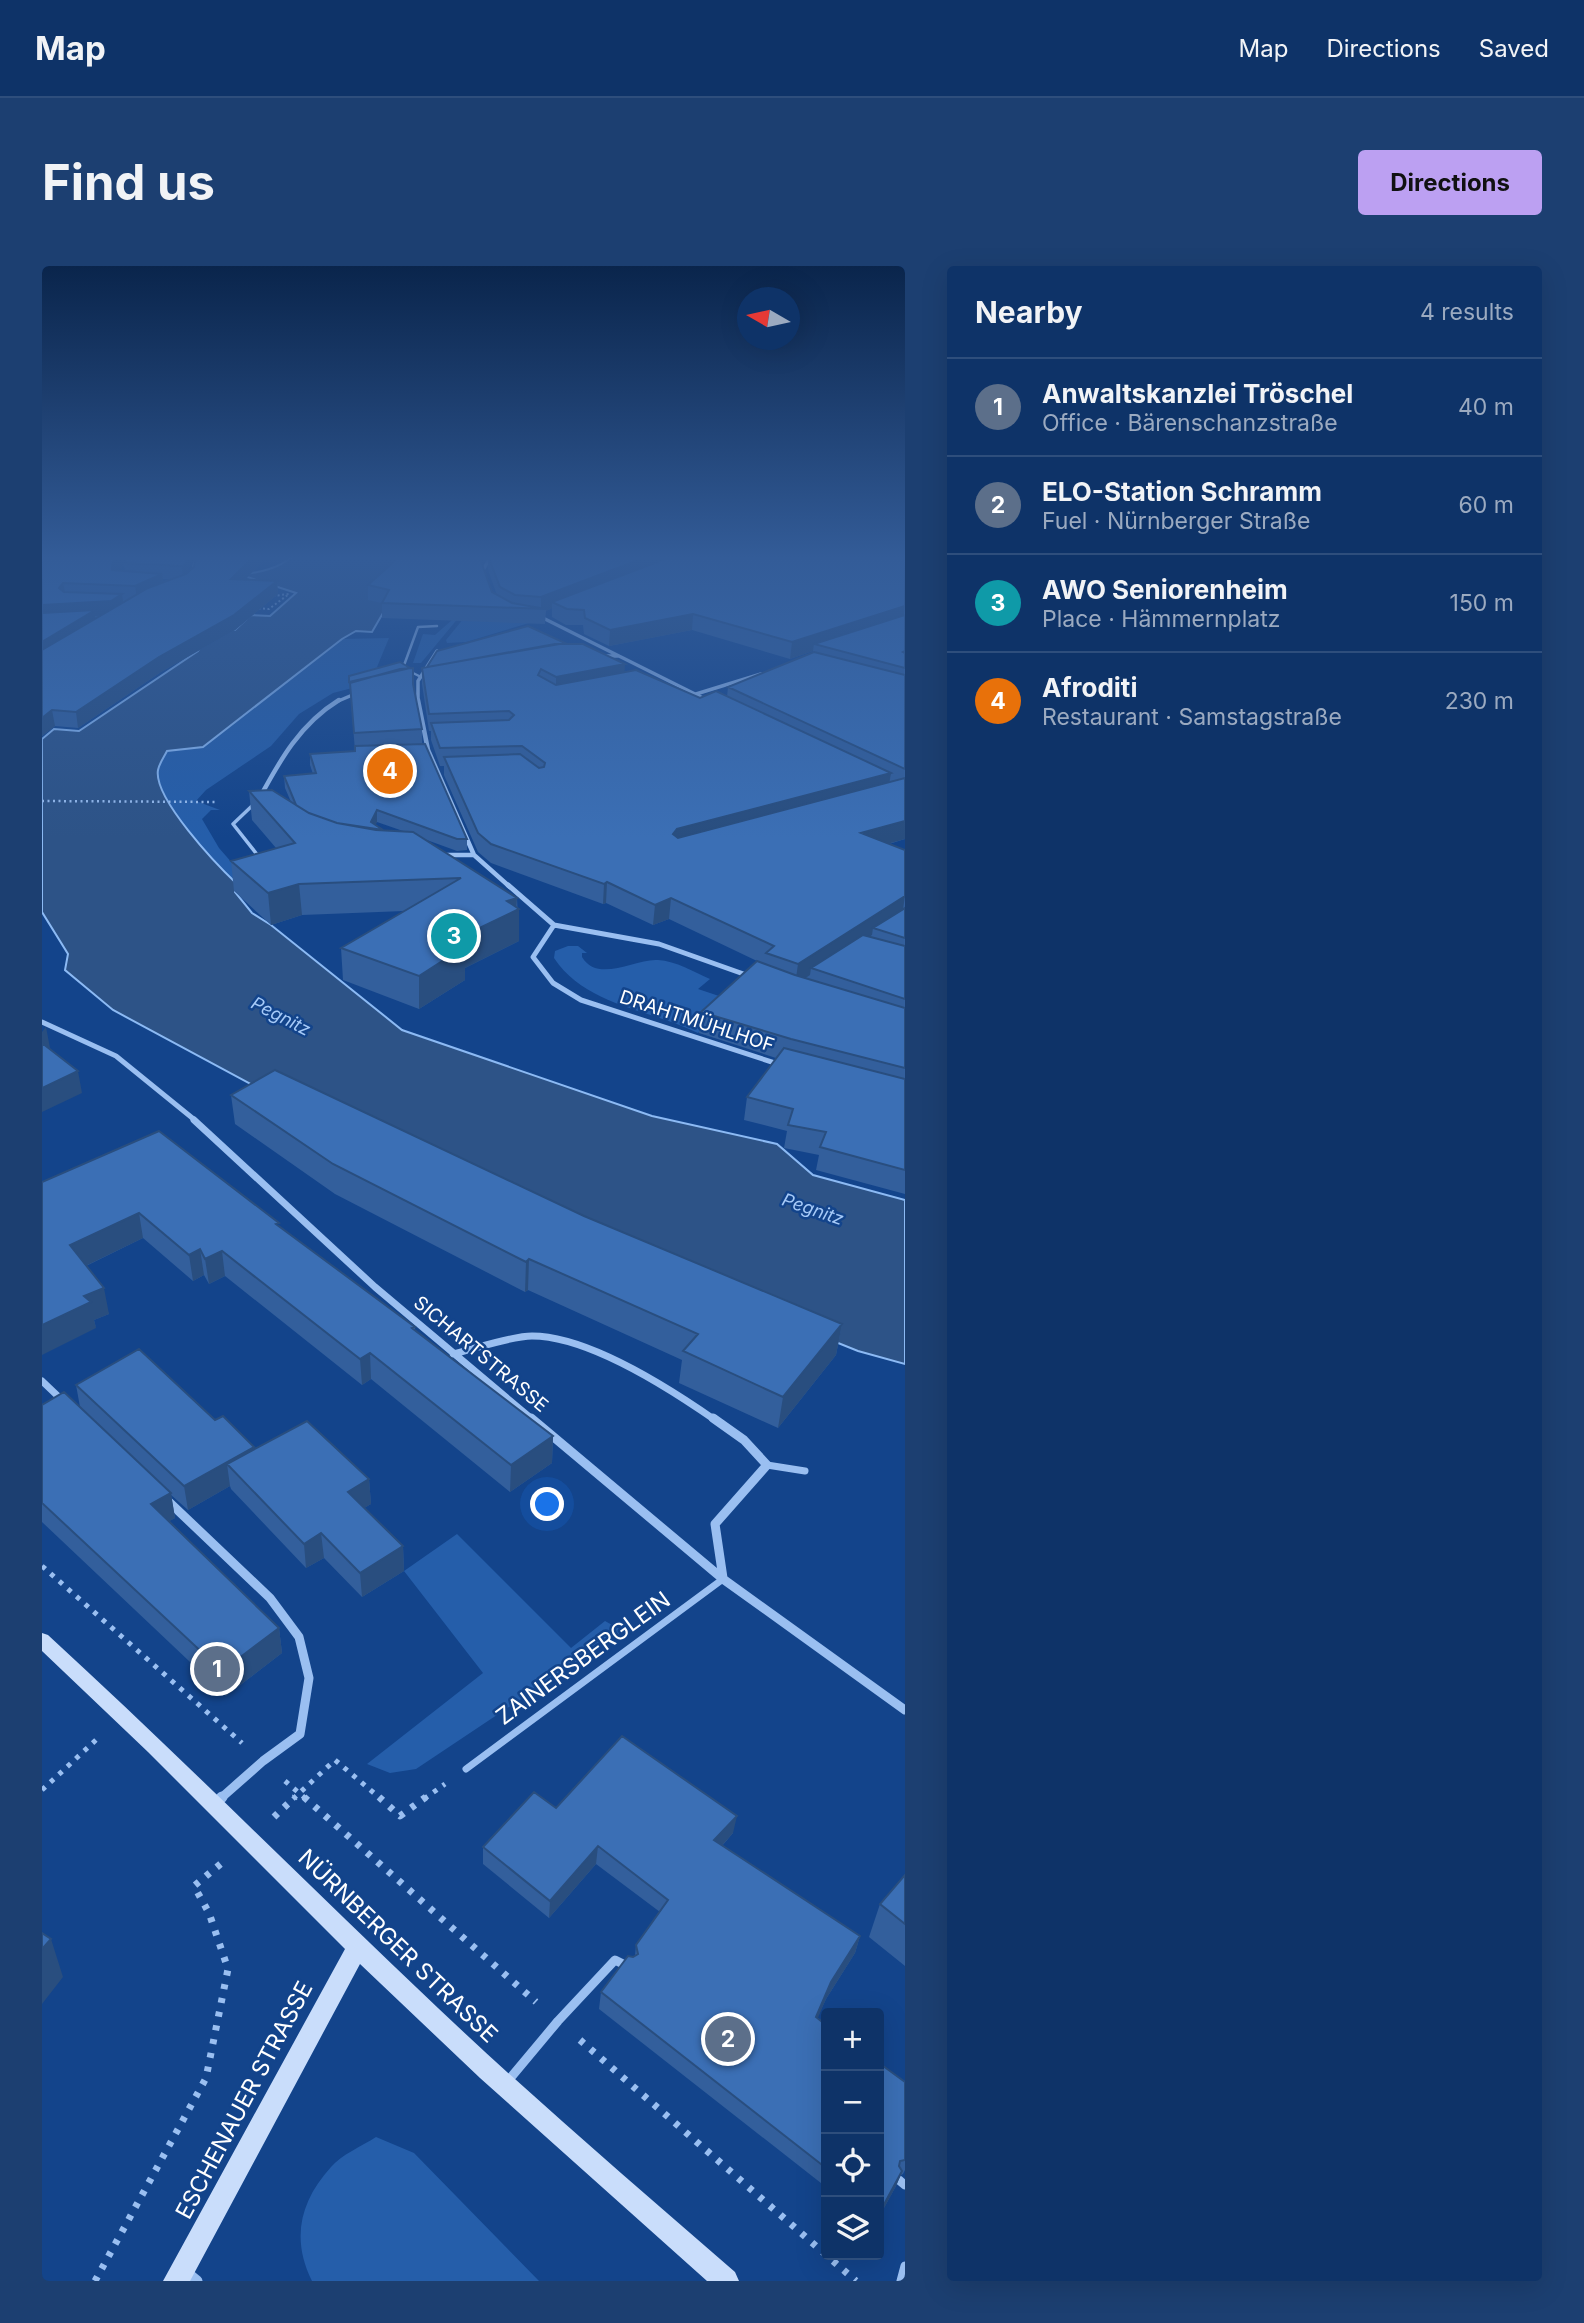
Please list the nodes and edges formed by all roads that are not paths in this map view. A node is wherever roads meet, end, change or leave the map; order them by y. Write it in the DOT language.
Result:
graph roads {
  1 [pos="410,650"];
  2 [pos="607,650"];
  3 [pos="437,651"];
  4 [pos="596,656"];
  5 [pos="619,656"];
  6 [pos="762,674"];
  7 [pos="662,677"];
  8 [pos="419,679"];
  9 [pos="427,680"];
  10 [pos="649,680"];
  11 [pos="409,681"];
  12 [pos="366,690"];
  13 [pos="695,694"];
  14 [pos="718,705"];
  15 [pos="436,735"];
  16 [pos="424,736"];
  17 [pos="449,770"];
  18 [pos="437,771"];
  19 [pos="257,802"];
  20 [pos="267,808"];
  21 [pos="436,855"];
  22 [pos="474,855"];
  23 [pos="259,857"];
  24 [pos="554,925"];
  25 [pos="757,979"];
  26 [pos="42,1022"];
  27 [pos="785,1066"];
  28 [pos="453,1354"];
  29 [pos="42,1381"];
  30 [pos="72,1409"];
  31 [pos="767,1465"];
  32 [pos="805,1471"];
  33 [pos="161,1494"];
  34 [pos="723,1579"];
  35 [pos="42,1640"];
  36 [pos="905,1710"];
  37 [pos="466,1769"];
  38 [pos="216,1804"];
  39 [pos="359,1945"];
  40 [pos="630,1967"];
  41 [pos="505,2085"];
  42 [pos="905,2266"];
  43 [pos="185,2277"];
  44 [pos="726,2281"];
  45 [pos="901,2281"];
  1 -- 8 [label="lane"];
  2 -- 5 [label="street"];
  3 -- 8 [label="street"];
  4 -- 5 [label="street"];
  5 -- 7 [label="street"];
  6 -- 13 [label="street"];
  7 -- 10 [label="lane"];
  7 -- 13 [label="street"];
  8 -- 9 [label="street"];
  8 -- 11 [label="street"];
  8 -- 16 [label="street"];
  12 -- 19 [label="street"];
  13 -- 14 [label="street"];
  15 -- 16 [label="lane"];
  16 -- 18 [label="street"];
  17 -- 18 [label="lane"];
  18 -- 22 [label="street"];
  19 -- 20 [label="street"];
  19 -- 23 [label="lane"];
  21 -- 22 [label="street"];
  22 -- 24 [label="street"];
  24 -- 25 [label="street"];
  24 -- 27 [label="street, DRAHTMÜHLHOF"];
  26 -- 28 [label="street, SICHARTSTRASSE"];
  28 -- 31 [label="street"];
  28 -- 34 [label="street, SICHARTSTRASSE"];
  29 -- 30 [label="street"];
  31 -- 32 [label="lane"];
  31 -- 34 [label="street"];
  33 -- 38 [label="street"];
  34 -- 36 [label="street, SICHARTSTRASSE"];
  34 -- 37 [label="lane, ZAINERSBERGLEIN"];
  35 -- 38 [label="main road, NÜRNBERGER STRASSE"];
  38 -- 39 [label="main road, NÜRNBERGER STRASSE"];
  39 -- 41 [label="main road, NÜRNBERGER STRASSE"];
  39 -- 43 [label="main road, ESCHENAUER STRASSE"];
  40 -- 41 [label="lane"];
  41 -- 44 [label="main road, NÜRNBERGER STRASSE"];
  42 -- 45 [label="lane"];
}
